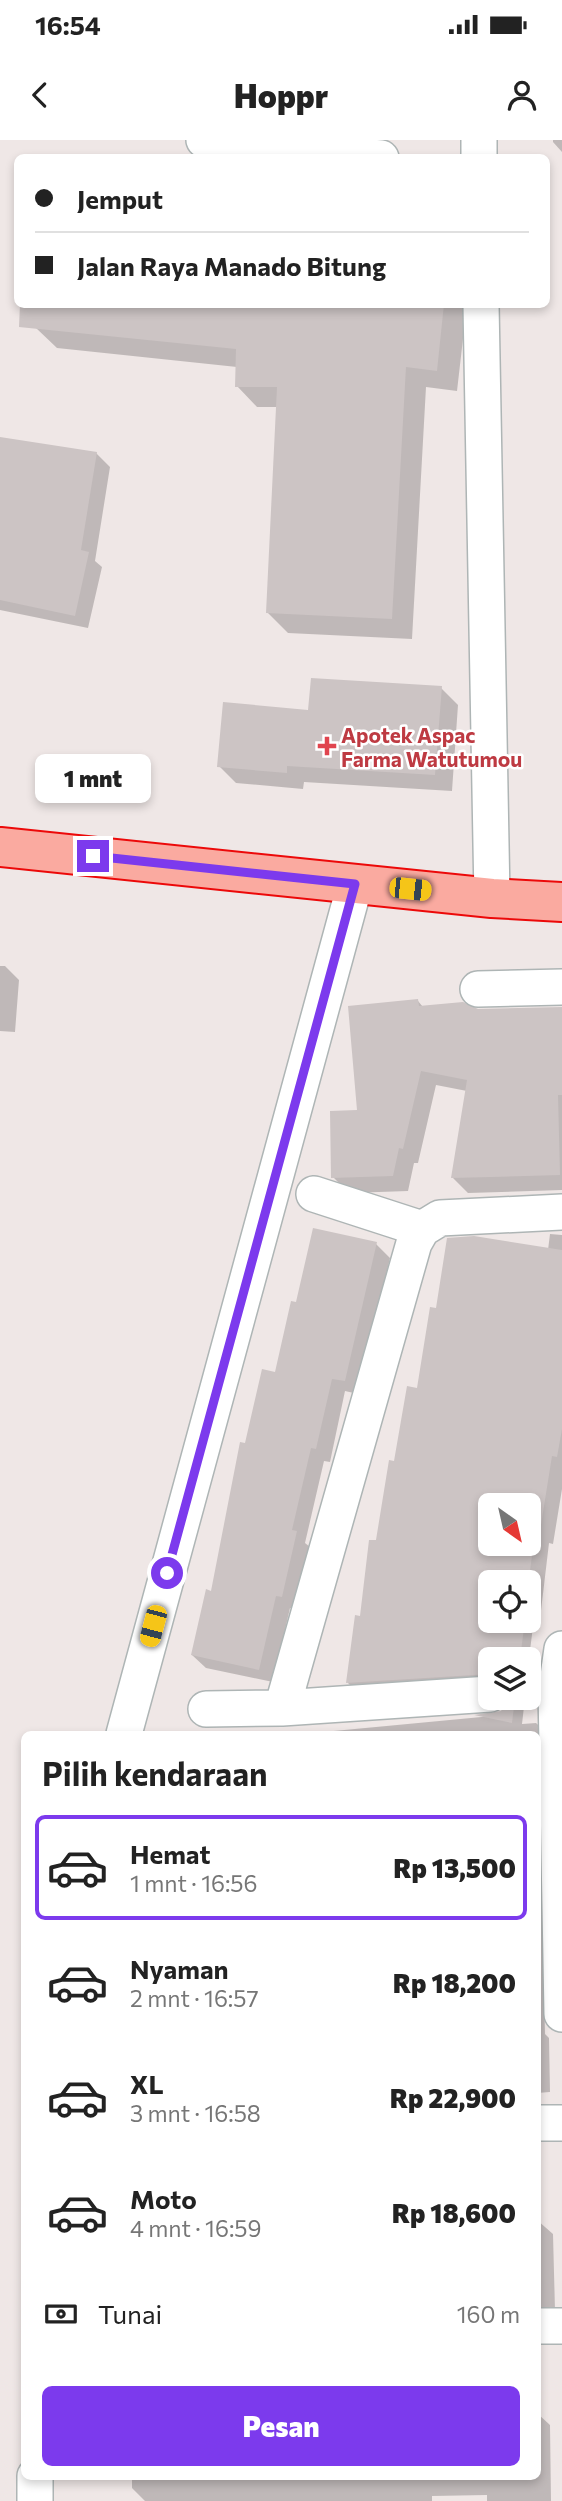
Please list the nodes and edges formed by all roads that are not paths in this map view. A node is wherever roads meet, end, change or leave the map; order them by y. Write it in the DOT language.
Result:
graph roads {
  1 [pos="204,140"];
  2 [pos="342,154"];
  3 [pos="481,308"];
  4 [pos="0,847"];
  5 [pos="355,884"];
  6 [pos="492,898"];
  7 [pos="562,902"];
  8 [pos="562,987"];
  9 [pos="478,989"];
  10 [pos="314,1194"];
  11 [pos="562,1212"];
  12 [pos="422,1229"];
  13 [pos="562,1649"];
  14 [pos="542,1690"];
  15 [pos="478,1695"];
  16 [pos="282,1707"];
  17 [pos="206,1709"];
  18 [pos="125,1731"];
  19 [pos="549,1898"];
  20 [pos="562,2014"];
  21 [pos="541,2123"];
  22 [pos="562,2123"];
  23 [pos="541,2326"];
  24 [pos="562,2326"];
  25 [pos="35,2480"];
  26 [pos="35,2501"];
  1 -- 2 [label="street"];
  3 -- 6 [label="street"];
  4 -- 5 [label="highway"];
  5 -- 6 [label="highway"];
  5 -- 18 [label="street"];
  6 -- 7 [label="highway"];
  8 -- 9 [label="street"];
  10 -- 12 [label="street"];
  11 -- 12 [label="street"];
  12 -- 16 [label="street"];
  13 -- 14 [label="street"];
  14 -- 19 [label="street"];
  15 -- 16 [label="street"];
  16 -- 17 [label="street"];
  19 -- 20 [label="street"];
  21 -- 22 [label="street"];
  23 -- 24 [label="street"];
  25 -- 26 [label="street"];
}
